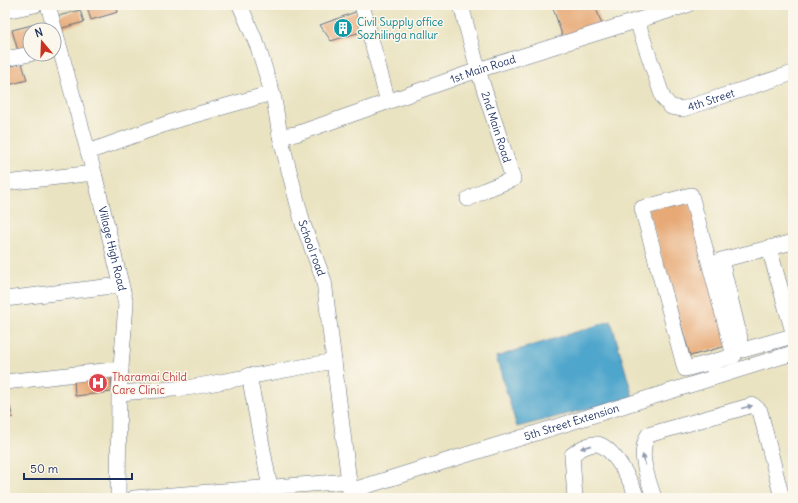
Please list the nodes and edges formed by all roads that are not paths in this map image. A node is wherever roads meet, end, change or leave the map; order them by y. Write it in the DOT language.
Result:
graph roads {
  1 [pos="35,5"];
  2 [pos="48,5"];
  3 [pos="240,5"];
  4 [pos="362,5"];
  5 [pos="461,5"];
  6 [pos="687,5"];
  7 [pos="660,9"];
  8 [pos="5,11"];
  9 [pos="637,21"];
  10 [pos="51,22"];
  11 [pos="22,56"];
  12 [pos="5,59"];
  13 [pos="61,62"];
  14 [pos="478,70"];
  15 [pos="793,73"];
  16 [pos="272,93"];
  17 [pos="388,102"];
  18 [pos="280,136"];
  19 [pos="88,152"];
  20 [pos="94,173"];
  21 [pos="5,183"];
  22 [pos="468,199"];
  23 [pos="793,242"];
  24 [pos="769,248"];
  25 [pos="121,286"];
  26 [pos="5,299"];
  27 [pos="793,332"];
  28 [pos="793,336"];
  29 [pos="743,350"];
  30 [pos="793,353"];
  31 [pos="334,361"];
  32 [pos="712,362"];
  33 [pos="748,368"];
  34 [pos="121,369"];
  35 [pos="249,375"];
  36 [pos="716,377"];
  37 [pos="5,382"];
  38 [pos="119,393"];
  39 [pos="270,488"];
  40 [pos="350,490"];
  41 [pos="118,498"];
  42 [pos="134,498"];
  43 [pos="575,498"];
  44 [pos="637,498"];
  45 [pos="654,498"];
  46 [pos="782,498"];
  1 -- 8 [label="street"];
  2 -- 10 [label="street, Village High Road"];
  3 -- 16 [label="street, School road"];
  4 -- 17 [label="street"];
  5 -- 14 [label="street, 2nd Main Road"];
  6 -- 7 [label="street, 1st Main Road"];
  7 -- 9 [label="street, 1st Main Road"];
  9 -- 14 [label="street, 1st Main Road"];
  9 -- 15 [label="street, 4th Street"];
  11 -- 12 [label="street"];
  13 -- 19 [label="street, Village High Road"];
  14 -- 17 [label="street, 1st Main Road"];
  14 -- 22 [label="street, 2nd Main Road"];
  16 -- 18 [label="street, School road"];
  16 -- 19 [label="street"];
  17 -- 18 [label="street, 1st Main Road"];
  18 -- 31 [label="street, School road"];
  19 -- 20 [label="street, Village High Road"];
  20 -- 21 [label="street"];
  20 -- 25 [label="street, Village High Road"];
  23 -- 24 [label="street"];
  24 -- 27 [label="street"];
  24 -- 29 [label="street"];
  25 -- 26 [label="street"];
  25 -- 34 [label="street, Village High Road"];
  28 -- 29 [label="street"];
  29 -- 33 [label="street"];
  30 -- 33 [label="street, 5th Street Extension"];
  31 -- 35 [label="street"];
  31 -- 40 [label="street, School road"];
  32 -- 32 [label="street"];
  32 -- 36 [label="street"];
  33 -- 36 [label="street, 5th Street Extension"];
  34 -- 37 [label="street"];
  34 -- 38 [label="street, Village High Road"];
  35 -- 38 [label="street"];
  35 -- 39 [label="street"];
  36 -- 40 [label="street, 5th Street Extension"];
  38 -- 41 [label="street, Village High Road"];
  39 -- 40 [label="street, 5th Street Extension"];
  39 -- 42 [label="street, 5th Street Extension"];
  44 -- 43 [label="street, one-way"];
  45 -- 46 [label="street, one-way"];
}
